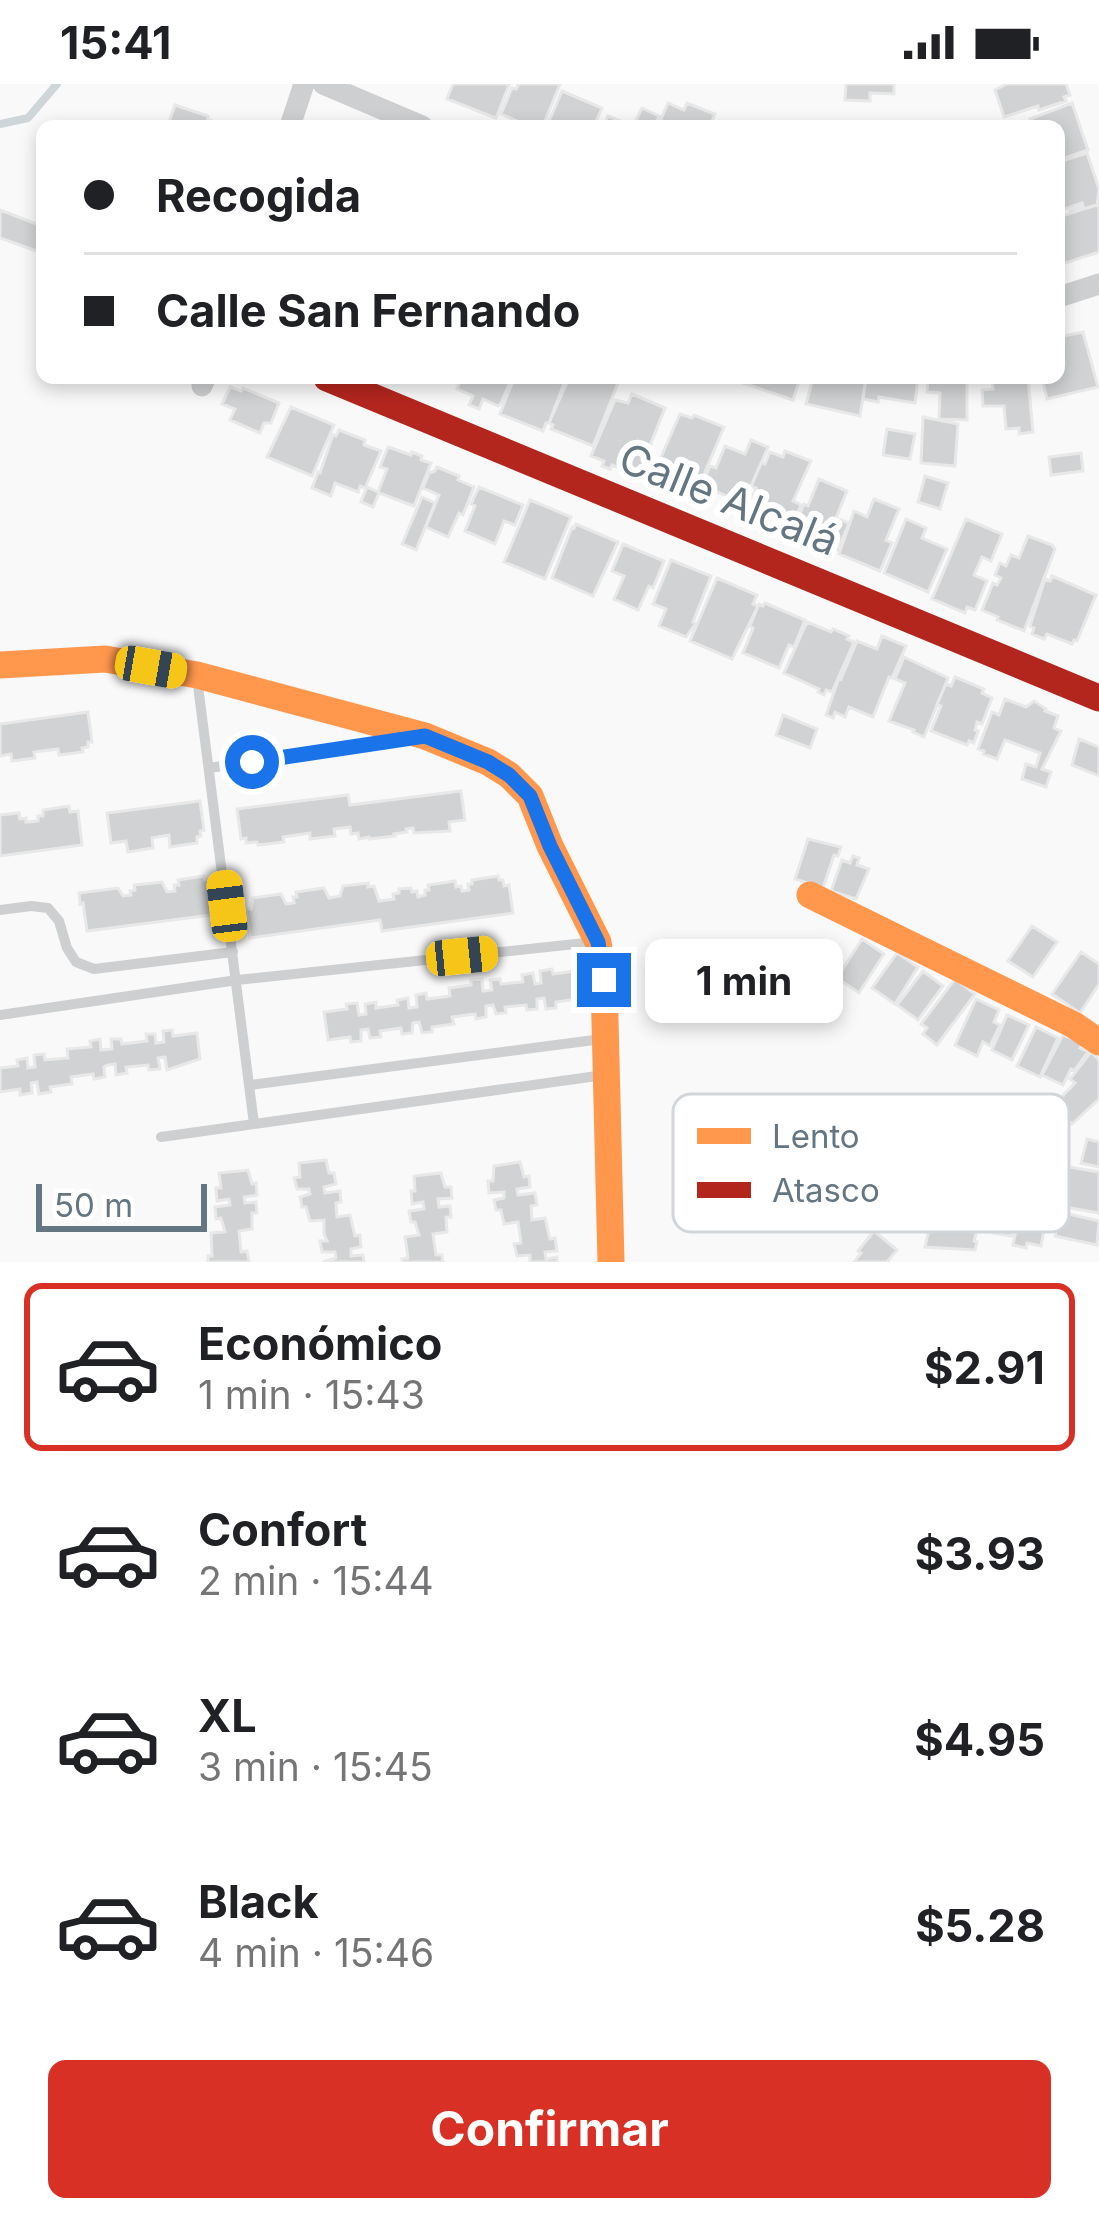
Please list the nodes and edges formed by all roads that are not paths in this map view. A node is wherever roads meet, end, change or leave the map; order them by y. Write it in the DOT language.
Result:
graph roads {
  1 [pos="304,84"];
  2 [pos="323,84"];
  3 [pos="292,120"];
  4 [pos="408,120"];
  5 [pos="1099,284"];
  6 [pos="1065,294"];
  7 [pos="341,384"];
  8 [pos="0,665"];
  9 [pos="196,674"];
  10 [pos="1099,698"];
  11 [pos="425,736"];
  12 [pos="208,768"];
  13 [pos="810,895"];
  14 [pos="0,910"];
  15 [pos="598,942"];
  16 [pos="233,952"];
  17 [pos="237,980"];
  18 [pos="0,1015"];
  19 [pos="605,1038"];
  20 [pos="1099,1042"];
  21 [pos="606,1075"];
  22 [pos="250,1085"];
  23 [pos="254,1124"];
  24 [pos="161,1137"];
  25 [pos="611,1262"];
  1 -- 3 [label="street"];
  2 -- 4 [label="street"];
  5 -- 6 [label="street"];
  7 -- 10 [label="street, Calle Alcalá"];
  8 -- 9 [label="street"];
  9 -- 11 [label="street"];
  9 -- 12 [label="lane"];
  11 -- 12 [label="lane"];
  11 -- 15 [label="street"];
  12 -- 16 [label="lane"];
  13 -- 20 [label="street"];
  14 -- 16 [label="lane"];
  15 -- 17 [label="lane"];
  15 -- 19 [label="street"];
  16 -- 17 [label="lane"];
  17 -- 18 [label="lane"];
  17 -- 22 [label="lane"];
  19 -- 21 [label="street"];
  19 -- 22 [label="lane"];
  21 -- 23 [label="lane"];
  21 -- 25 [label="street"];
  22 -- 23 [label="lane"];
  23 -- 24 [label="lane"];
}
